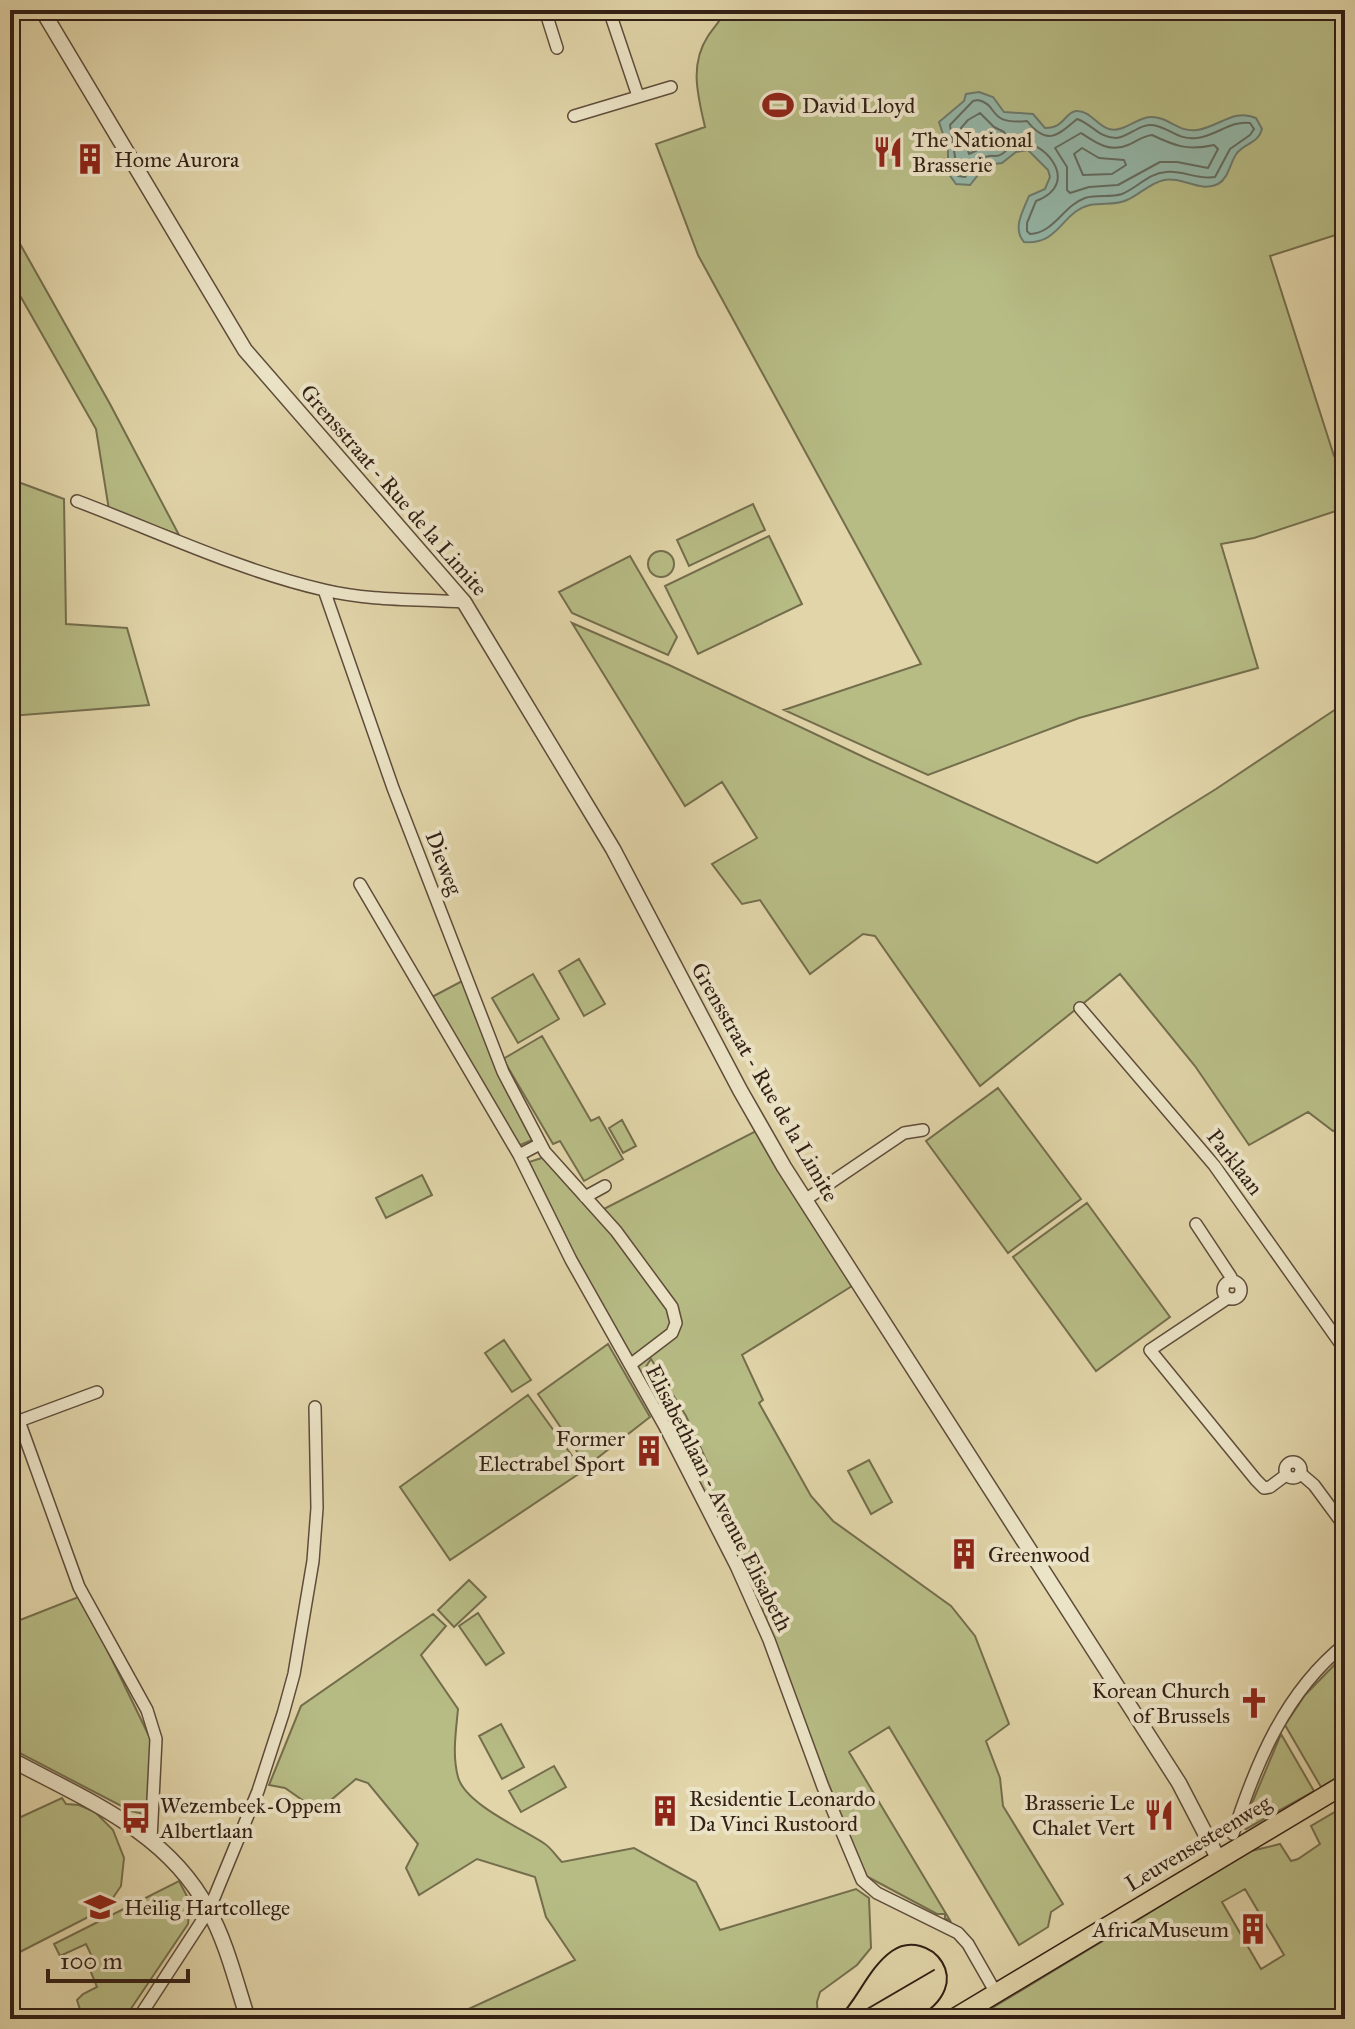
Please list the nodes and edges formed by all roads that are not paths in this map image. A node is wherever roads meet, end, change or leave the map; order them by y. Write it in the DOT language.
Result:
graph roads {
  1 [pos="23,10"];
  2 [pos="42,10"];
  3 [pos="545,10"];
  4 [pos="609,10"];
  5 [pos="10,18"];
  6 [pos="557,48"];
  7 [pos="671,87"];
  8 [pos="638,96"];
  9 [pos="574,116"];
  10 [pos="77,501"];
  11 [pos="324,590"];
  12 [pos="464,602"];
  13 [pos="360,884"];
  14 [pos="1080,1008"];
  15 [pos="923,1130"];
  16 [pos="540,1144"];
  17 [pos="519,1155"];
  18 [pos="605,1186"];
  19 [pos="585,1197"];
  20 [pos="805,1200"];
  21 [pos="1196,1224"];
  22 [pos="1345,1350"];
  23 [pos="630,1365"];
  24 [pos="97,1392"];
  25 [pos="315,1407"];
  26 [pos="1345,1527"];
  27 [pos="1345,1644"];
  28 [pos="10,1759"];
  29 [pos="1345,1784"];
  30 [pos="1233,1834"];
  31 [pos="151,1840"];
  32 [pos="1218,1858"];
  33 [pos="209,1910"];
  34 [pos="996,1993"];
  35 [pos="138,2019"];
  36 [pos="248,2019"];
  37 [pos="953,2019"];
  1 -- 5 [label="street"];
  2 -- 12 [label="street, Grensstraat - Rue de la Limite"];
  3 -- 6 [label="street"];
  4 -- 8 [label="street"];
  7 -- 8 [label="street"];
  8 -- 9 [label="street"];
  10 -- 11 [label="street"];
  11 -- 12 [label="street"];
  11 -- 16 [label="street, Dieweg"];
  12 -- 20 [label="street, Grensstraat - Rue de la Limite"];
  13 -- 17 [label="street, Elisabethlaan - Avenue Elisabeth"];
  14 -- 22 [label="street, Parklaan"];
  15 -- 20 [label="street"];
  16 -- 17 [label="street"];
  16 -- 19 [label="street, Dieweg"];
  17 -- 23 [label="street, Elisabethlaan - Avenue Elisabeth"];
  18 -- 19 [label="street"];
  19 -- 23 [label="street, Dieweg"];
  20 -- 32 [label="street, Grensstraat - Rue de la Limite"];
  21 -- 26 [label="street"];
  23 -- 34 [label="street, Elisabethlaan - Avenue Elisabeth"];
  24 -- 31 [label="street"];
  25 -- 33 [label="street"];
  27 -- 30 [label="street"];
  28 -- 31 [label="street"];
  29 -- 32 [label="main road, Leuvensesteenweg"];
  31 -- 33 [label="street"];
  32 -- 34 [label="main road, Leuvensesteenweg"];
  33 -- 35 [label="street"];
  33 -- 36 [label="street"];
  34 -- 37 [label="main road, Leuvensesteenweg"];
}
